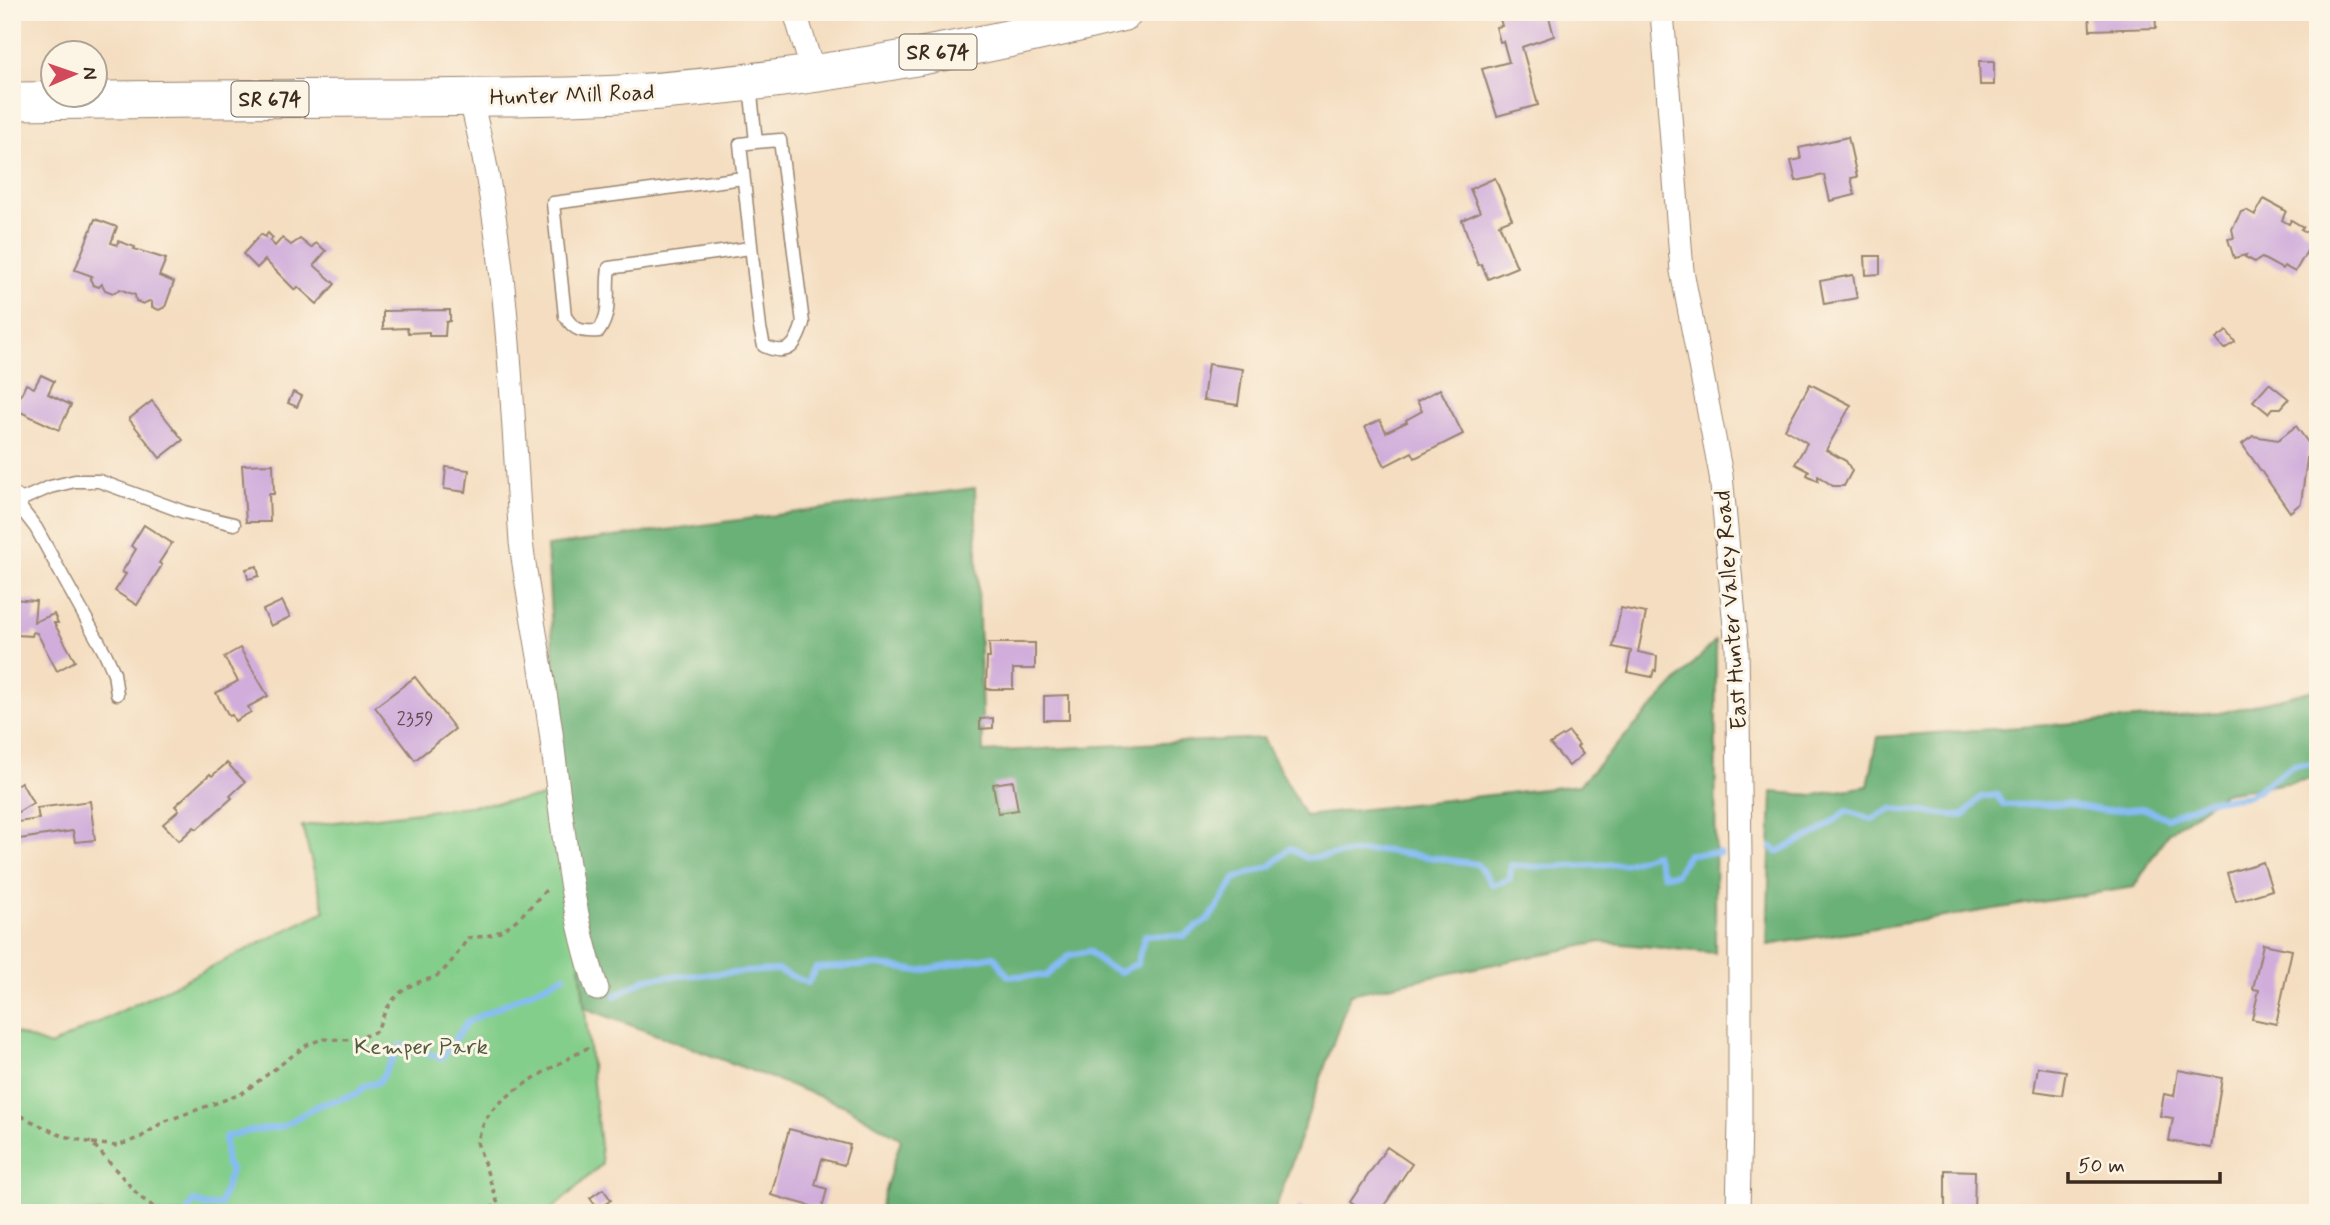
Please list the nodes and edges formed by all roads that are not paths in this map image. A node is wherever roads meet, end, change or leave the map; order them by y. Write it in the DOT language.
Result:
graph roads {
  1 [pos="795,12"];
  2 [pos="1124,12"];
  3 [pos="1662,12"];
  4 [pos="813,73"];
  5 [pos="750,81"];
  6 [pos="470,97"];
  7 [pos="12,101"];
  8 [pos="756,142"];
  9 [pos="743,178"];
  10 [pos="750,248"];
  11 [pos="14,500"];
  12 [pos="234,524"];
  13 [pos="117,694"];
  14 [pos="597,989"];
  15 [pos="1738,1213"];
  1 -- 4 [label="street"];
  2 -- 4 [label="main road, Hunter Mill Road / SR 674"];
  3 -- 15 [label="street, East Hunter Valley Road"];
  4 -- 5 [label="main road, Hunter Mill Road / SR 674"];
  5 -- 6 [label="main road, Hunter Mill Road / SR 674"];
  5 -- 8 [label="lane"];
  6 -- 7 [label="main road, Hunter Mill Road / SR 674"];
  6 -- 14 [label="street"];
  8 -- 9 [label="lane"];
  8 -- 10 [label="lane"];
  9 -- 10 [label="lane"];
  9 -- 10 [label="lane"];
  11 -- 12 [label="lane"];
  11 -- 13 [label="lane"];
}
